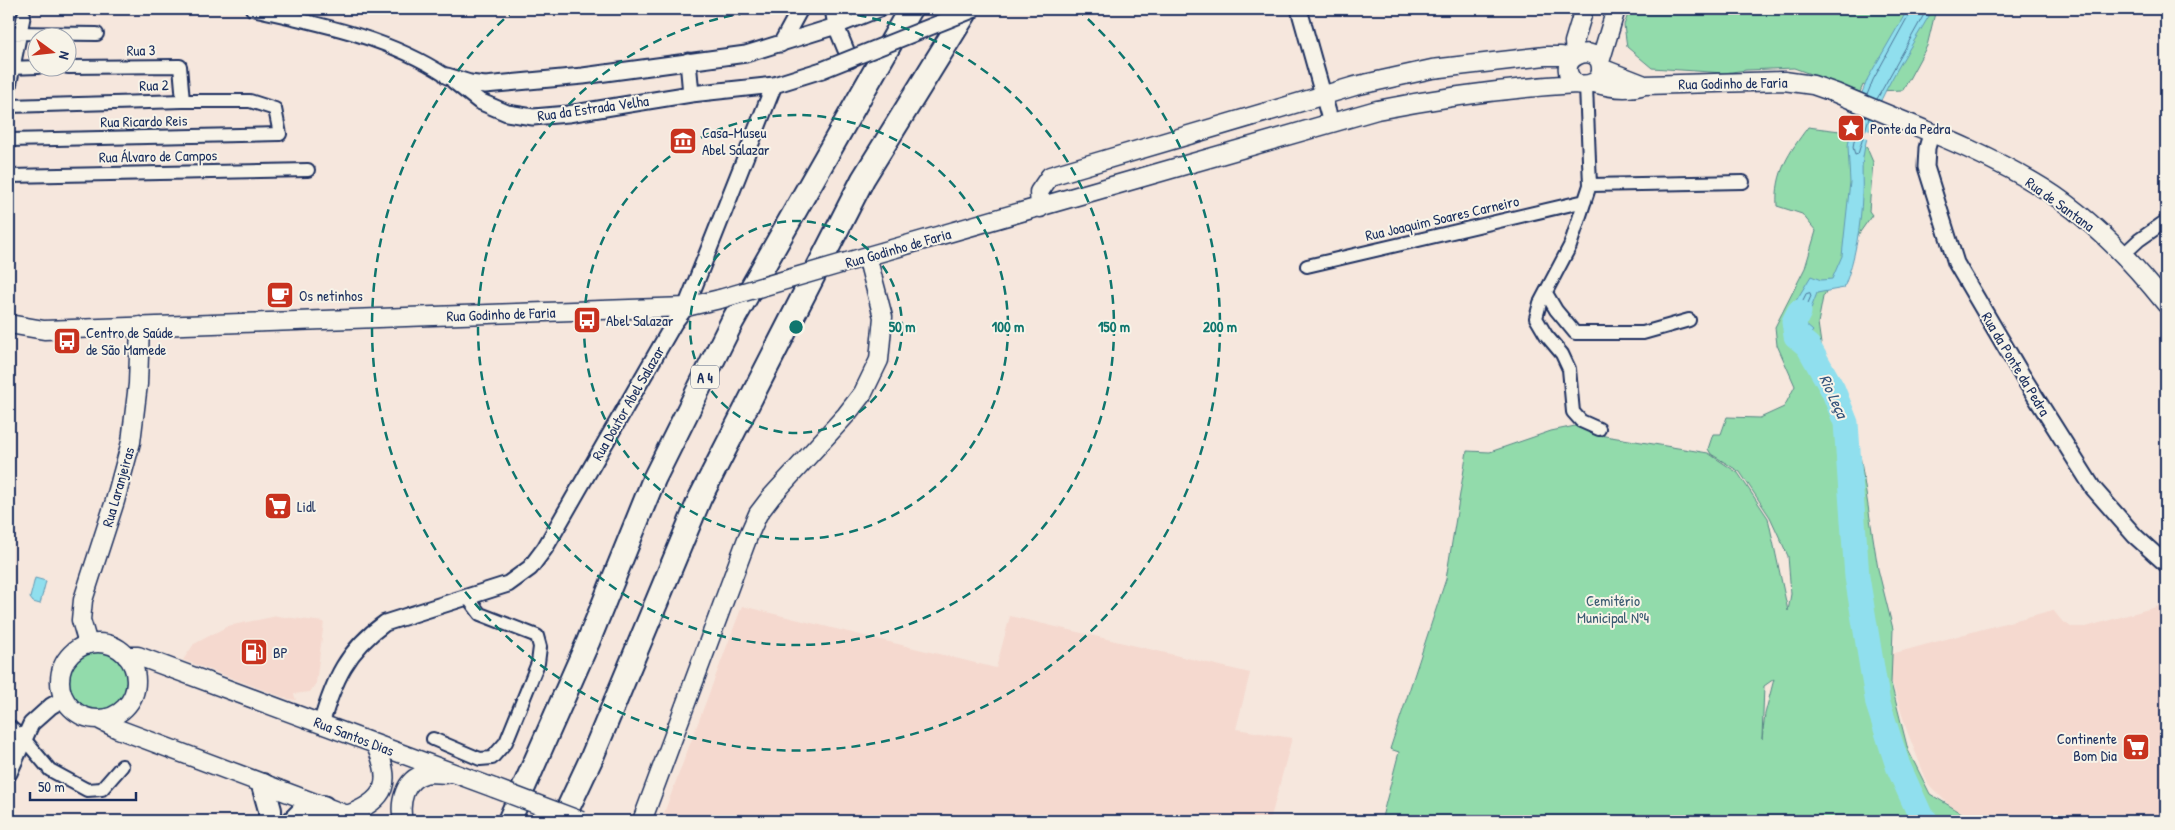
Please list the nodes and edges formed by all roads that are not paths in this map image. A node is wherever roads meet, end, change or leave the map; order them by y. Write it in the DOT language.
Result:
graph roads {
  1 [pos="252,9"];
  2 [pos="800,9"];
  3 [pos="833,9"];
  4 [pos="879,9"];
  5 [pos="910,9"];
  6 [pos="968,9"];
  7 [pos="975,9"];
  8 [pos="1299,9"];
  9 [pos="1584,9"];
  10 [pos="1616,9"];
  11 [pos="24,15"];
  12 [pos="838,32"];
  13 [pos="15,33"];
  14 [pos="97,34"];
  15 [pos="781,44"];
  16 [pos="1573,58"];
  17 [pos="850,60"];
  18 [pos="688,61"];
  19 [pos="28,67"];
  20 [pos="78,67"];
  21 [pos="11,68"];
  22 [pos="447,76"];
  23 [pos="1592,76"];
  24 [pos="774,85"];
  25 [pos="9,89"];
  26 [pos="691,94"];
  27 [pos="1324,95"];
  28 [pos="183,101"];
  29 [pos="9,106"];
  30 [pos="1331,123"];
  31 [pos="280,134"];
  32 [pos="1931,134"];
  33 [pos="9,140"];
  34 [pos="308,170"];
  35 [pos="9,176"];
  36 [pos="1742,182"];
  37 [pos="1590,185"];
  38 [pos="1585,202"];
  39 [pos="1040,208"];
  40 [pos="2166,220"];
  41 [pos="2124,254"];
  42 [pos="867,256"];
  43 [pos="1307,266"];
  44 [pos="1546,293"];
  45 [pos="2166,304"];
  46 [pos="686,307"];
  47 [pos="1689,320"];
  48 [pos="9,324"];
  49 [pos="140,326"];
  50 [pos="1599,429"];
  51 [pos="2166,564"];
  52 [pos="468,598"];
  53 [pos="88,644"];
  54 [pos="126,656"];
  55 [pos="64,699"];
  56 [pos="100,720"];
  57 [pos="321,724"];
  58 [pos="9,726"];
  59 [pos="24,739"];
  60 [pos="433,739"];
  61 [pos="375,744"];
  62 [pos="122,766"];
  63 [pos="9,773"];
  64 [pos="458,775"];
  65 [pos="263,785"];
  66 [pos="323,807"];
  67 [pos="355,818"];
  68 [pos="270,821"];
  69 [pos="294,821"];
  70 [pos="404,821"];
  71 [pos="509,821"];
  72 [pos="562,821"];
  73 [pos="581,821"];
  74 [pos="642,821"];
  1 -- 22 [label="street, Rua da Estrada Velha"];
  2 -- 15 [label="street"];
  3 -- 12 [label="street"];
  4 -- 12 [label="street, Rua da Estrada Velha"];
  5 -- 71 [label="highway, A 4"];
  6 -- 72 [label="highway"];
  7 -- 17 [label="street, Rua da Estrada Velha, bridge"];
  8 -- 27 [label="street"];
  9 -- 16 [label="main road"];
  10 -- 23 [label="main road"];
  11 -- 13 [label="street"];
  12 -- 15 [label="street, Rua da Estrada Velha"];
  12 -- 17 [label="street"];
  13 -- 14 [label="street"];
  13 -- 21 [label="street"];
  15 -- 18 [label="street, Rua da Estrada Velha"];
  16 -- 23 [label="main road"];
  16 -- 23 [label="main road, Rua Godinho de Faria"];
  16 -- 27 [label="main road, Rua Godinho de Faria"];
  17 -- 24 [label="street, Rua da Estrada Velha, bridge"];
  18 -- 22 [label="street, Rua da Estrada Velha"];
  18 -- 26 [label="street"];
  19 -- 21 [label="street"];
  20 -- 28 [label="street, Rua 3"];
  21 -- 25 [label="street"];
  22 -- 26 [label="street, Rua da Estrada Velha"];
  23 -- 30 [label="main road, Rua Godinho de Faria"];
  23 -- 32 [label="main road, Rua Godinho de Faria"];
  23 -- 37 [label="street"];
  24 -- 26 [label="street, Rua da Estrada Velha"];
  24 -- 46 [label="street, Rua Doutor Abel Salazar"];
  27 -- 30 [label="street"];
  27 -- 39 [label="main road, Rua Godinho de Faria"];
  28 -- 29 [label="street, Rua 2"];
  28 -- 31 [label="street, Rua 2"];
  30 -- 39 [label="main road, Rua Godinho de Faria"];
  31 -- 33 [label="street, Rua Ricardo Reis"];
  32 -- 41 [label="main road, Rua de Santana"];
  32 -- 51 [label="street, Rua da Ponte da Pedra"];
  34 -- 35 [label="street, Rua Álvaro de Campos"];
  36 -- 37 [label="street"];
  37 -- 38 [label="street"];
  38 -- 43 [label="street, Rua Joaquim Soares Carneiro"];
  38 -- 44 [label="street"];
  39 -- 42 [label="main road, Rua Godinho de Faria"];
  40 -- 41 [label="street"];
  41 -- 45 [label="main road, Rua de Santana"];
  42 -- 46 [label="main road, Rua Godinho de Faria, bridge"];
  42 -- 74 [label="main road"];
  44 -- 47 [label="street"];
  44 -- 50 [label="street"];
  46 -- 49 [label="main road, Rua Godinho de Faria"];
  46 -- 52 [label="street, Rua Doutor Abel Salazar"];
  48 -- 49 [label="main road, Rua Godinho de Faria"];
  49 -- 53 [label="main road, Rua Laranjeiras"];
  52 -- 57 [label="street, Rua Doutor Abel Salazar"];
  52 -- 60 [label="street"];
  53 -- 54 [label="main road"];
  53 -- 55 [label="main road"];
  54 -- 56 [label="main road"];
  54 -- 57 [label="main road, Rua Santos Dias"];
  55 -- 56 [label="main road"];
  55 -- 59 [label="street"];
  56 -- 65 [label="main road"];
  57 -- 61 [label="main road, Rua Santos Dias"];
  58 -- 59 [label="street"];
  59 -- 62 [label="street"];
  59 -- 63 [label="street"];
  61 -- 64 [label="main road, Rua Santos Dias"];
  61 -- 67 [label="main road"];
  64 -- 70 [label="main road"];
  64 -- 73 [label="main road, Rua Santos Dias, bridge"];
  65 -- 66 [label="main road"];
  65 -- 68 [label="highway"];
  66 -- 67 [label="main road"];
  66 -- 69 [label="highway"];
}
